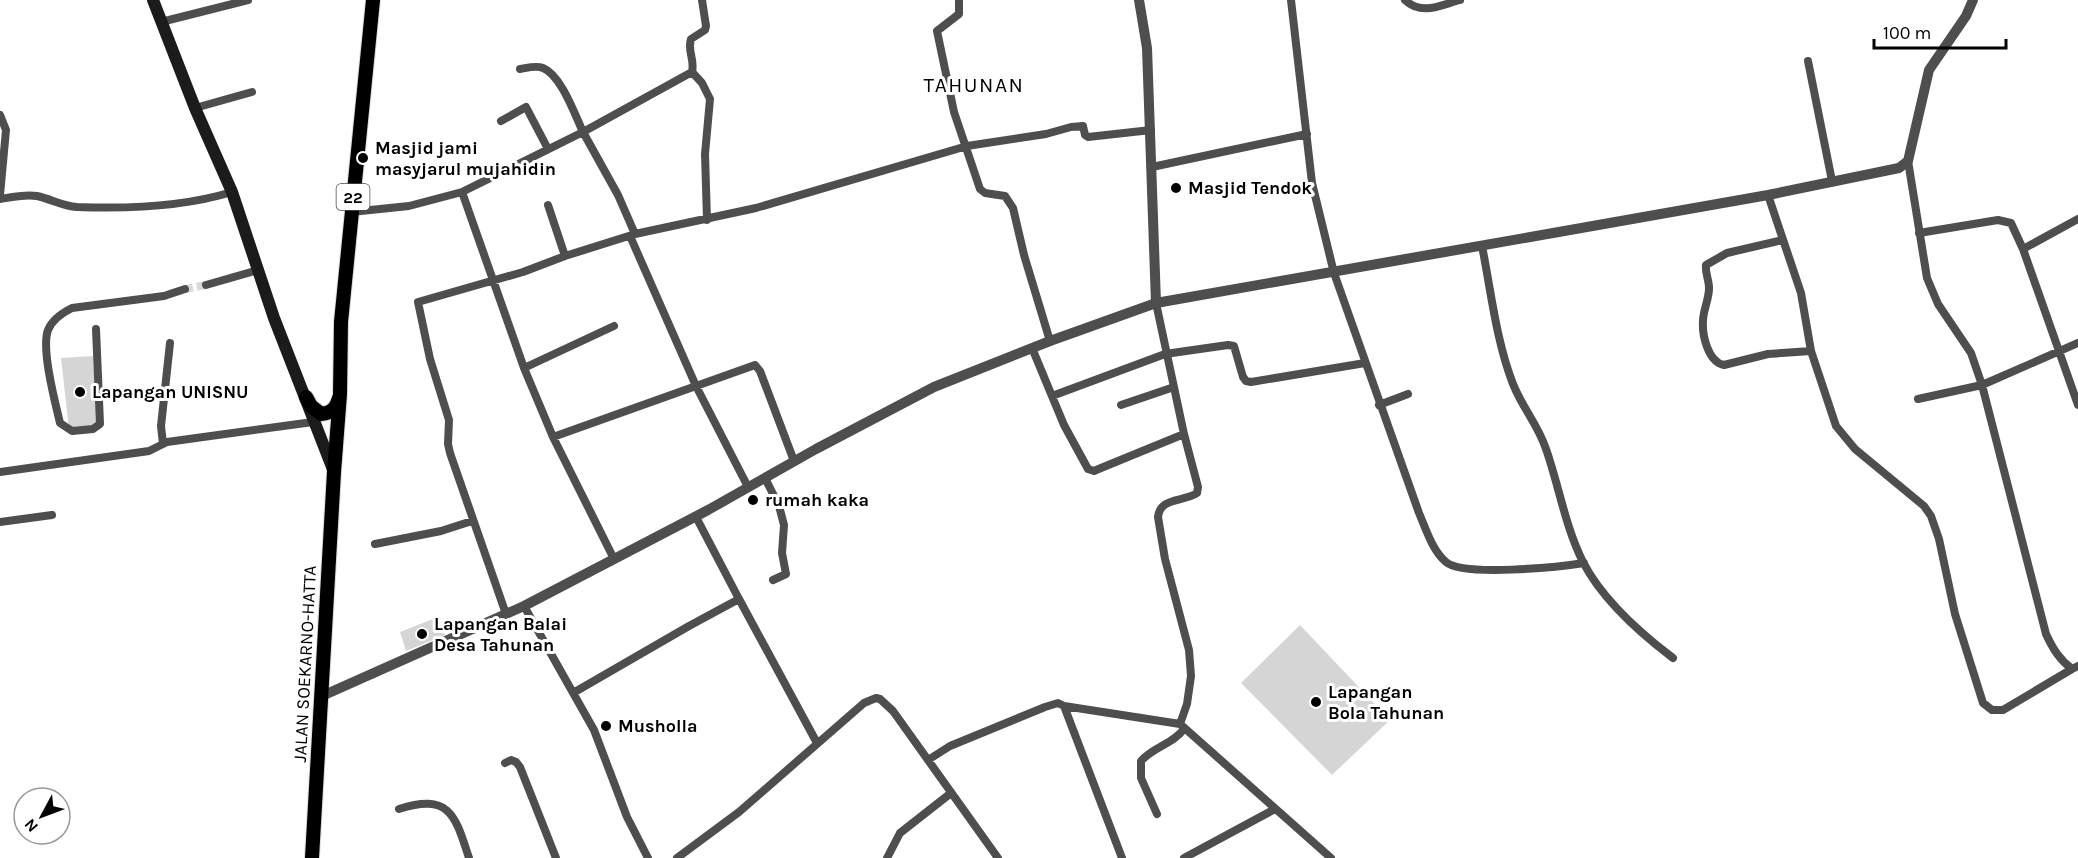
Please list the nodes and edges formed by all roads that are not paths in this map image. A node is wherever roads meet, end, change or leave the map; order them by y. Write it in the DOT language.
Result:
graph roads {
  1 [pos="153,0"];
  2 [pos="248,0"];
  3 [pos="373,0"];
  4 [pos="702,0"];
  5 [pos="959,0"];
  6 [pos="1139,0"];
  7 [pos="1291,0"];
  8 [pos="1406,0"];
  9 [pos="1460,0"];
  10 [pos="1973,0"];
  11 [pos="161,22"];
  12 [pos="1808,61"];
  13 [pos="520,69"];
  14 [pos="692,72"];
  15 [pos="252,92"];
  16 [pos="195,108"];
  17 [pos="0,116"];
  18 [pos="501,121"];
  19 [pos="1151,130"];
  20 [pos="583,132"];
  21 [pos="1307,134"];
  22 [pos="967,146"];
  23 [pos="548,149"];
  24 [pos="1908,161"];
  25 [pos="1152,167"];
  26 [pos="1832,181"];
  27 [pos="232,192"];
  28 [pos="462,192"];
  29 [pos="1768,195"];
  30 [pos="0,197"];
  31 [pos="548,205"];
  32 [pos="351,212"];
  33 [pos="2078,219"];
  34 [pos="707,220"];
  35 [pos="1919,233"];
  36 [pos="632,235"];
  37 [pos="1783,240"];
  38 [pos="1482,246"];
  39 [pos="2023,249"];
  40 [pos="565,256"];
  41 [pos="258,270"];
  42 [pos="1334,273"];
  43 [pos="494,281"];
  44 [pos="206,285"];
  45 [pos="185,290"];
  46 [pos="1156,303"];
  47 [pos="614,326"];
  48 [pos="96,329"];
  49 [pos="1050,341"];
  50 [pos="170,343"];
  51 [pos="2078,343"];
  52 [pos="1032,348"];
  53 [pos="1811,351"];
  54 [pos="2059,352"];
  55 [pos="1165,354"];
  56 [pos="1365,363"];
  57 [pos="524,368"];
  58 [pos="1982,385"];
  59 [pos="696,386"];
  60 [pos="1174,387"];
  61 [pos="340,394"];
  62 [pos="1408,394"];
  63 [pos="1052,396"];
  64 [pos="306,397"];
  65 [pos="1918,399"];
  66 [pos="1121,405"];
  67 [pos="1380,405"];
  68 [pos="2078,405"];
  69 [pos="313,422"];
  70 [pos="1184,434"];
  71 [pos="553,436"];
  72 [pos="163,444"];
  73 [pos="794,461"];
  74 [pos="0,472"];
  75 [pos="334,472"];
  76 [pos="765,478"];
  77 [pos="748,488"];
  78 [pos="52,515"];
  79 [pos="696,517"];
  80 [pos="472,521"];
  81 [pos="0,522"];
  82 [pos="375,544"];
  83 [pos="614,559"];
  84 [pos="1584,563"];
  85 [pos="773,580"];
  86 [pos="739,599"];
  87 [pos="524,606"];
  88 [pos="506,614"];
  89 [pos="1673,658"];
  90 [pos="2075,667"];
  91 [pos="573,693"];
  92 [pos="322,696"];
  93 [pos="1064,706"];
  94 [pos="1182,726"];
  95 [pos="818,743"];
  96 [pos="928,760"];
  97 [pos="504,763"];
  98 [pos="951,793"];
  99 [pos="399,809"];
  100 [pos="1275,809"];
  101 [pos="1157,814"];
  102 [pos="312,858"];
  103 [pos="469,858"];
  104 [pos="556,858"];
  105 [pos="648,858"];
  106 [pos="677,858"];
  107 [pos="887,858"];
  108 [pos="998,858"];
  109 [pos="1122,858"];
  110 [pos="1184,858"];
  111 [pos="1331,858"];
  1 -- 11 [label="main road"];
  2 -- 11 [label="street"];
  3 -- 32 [label="highway, 22"];
  4 -- 14 [label="street"];
  5 -- 22 [label="street"];
  6 -- 19 [label="street"];
  7 -- 21 [label="street"];
  8 -- 9 [label="street"];
  10 -- 24 [label="street"];
  11 -- 16 [label="main road"];
  12 -- 26 [label="street"];
  13 -- 20 [label="street"];
  14 -- 20 [label="street"];
  14 -- 34 [label="street"];
  15 -- 16 [label="street"];
  16 -- 27 [label="main road"];
  17 -- 30 [label="street"];
  18 -- 23 [label="street"];
  19 -- 22 [label="street"];
  19 -- 25 [label="street"];
  20 -- 23 [label="street"];
  20 -- 36 [label="street"];
  21 -- 25 [label="street"];
  21 -- 42 [label="street"];
  22 -- 34 [label="street"];
  22 -- 49 [label="street"];
  23 -- 28 [label="street"];
  24 -- 26 [label="street"];
  24 -- 35 [label="street"];
  25 -- 46 [label="street"];
  26 -- 29 [label="street"];
  27 -- 30 [label="street"];
  27 -- 41 [label="main road"];
  28 -- 32 [label="street"];
  28 -- 43 [label="street"];
  29 -- 37 [label="street"];
  29 -- 38 [label="street"];
  31 -- 40 [label="street"];
  32 -- 61 [label="highway, 22"];
  33 -- 39 [label="street"];
  34 -- 36 [label="street"];
  35 -- 39 [label="street"];
  35 -- 58 [label="street"];
  36 -- 40 [label="street"];
  36 -- 59 [label="street"];
  37 -- 53 [label="street"];
  37 -- 53 [label="street"];
  38 -- 42 [label="street"];
  38 -- 84 [label="street"];
  39 -- 54 [label="street"];
  40 -- 43 [label="street"];
  41 -- 44 [label="street"];
  41 -- 64 [label="main road"];
  42 -- 46 [label="street"];
  42 -- 56 [label="street"];
  43 -- 57 [label="street"];
  43 -- 80 [label="street"];
  45 -- 48 [label="street"];
  46 -- 49 [label="street"];
  46 -- 55 [label="street"];
  47 -- 57 [label="street"];
  49 -- 52 [label="street"];
  50 -- 72 [label="street"];
  51 -- 54 [label="street"];
  52 -- 63 [label="street"];
  52 -- 73 [label="street"];
  53 -- 90 [label="street"];
  54 -- 58 [label="street"];
  54 -- 68 [label="street"];
  55 -- 56 [label="street"];
  55 -- 60 [label="street"];
  55 -- 63 [label="street"];
  56 -- 67 [label="street"];
  57 -- 71 [label="street"];
  58 -- 65 [label="street"];
  58 -- 90 [label="street"];
  59 -- 71 [label="street"];
  59 -- 73 [label="street"];
  59 -- 77 [label="street"];
  60 -- 66 [label="street"];
  60 -- 70 [label="street"];
  61 -- 64 [label="highway"];
  61 -- 75 [label="highway, 22"];
  62 -- 67 [label="street"];
  63 -- 70 [label="street"];
  64 -- 69 [label="main road"];
  67 -- 84 [label="street"];
  69 -- 72 [label="street"];
  69 -- 75 [label="main road"];
  70 -- 94 [label="street"];
  71 -- 83 [label="street"];
  72 -- 74 [label="street"];
  73 -- 76 [label="street"];
  75 -- 92 [label="highway, JALAN SOEKARNO-HATTA / 22"];
  76 -- 77 [label="street"];
  76 -- 85 [label="street"];
  77 -- 79 [label="street"];
  78 -- 81 [label="street"];
  79 -- 83 [label="street"];
  79 -- 86 [label="street"];
  80 -- 82 [label="street"];
  80 -- 88 [label="street"];
  83 -- 87 [label="street"];
  84 -- 89 [label="street"];
  86 -- 91 [label="street"];
  86 -- 95 [label="street"];
  87 -- 88 [label="street"];
  87 -- 91 [label="street"];
  88 -- 92 [label="street"];
  91 -- 105 [label="street"];
  92 -- 102 [label="highway, JALAN SOEKARNO-HATTA / 22"];
  93 -- 94 [label="street"];
  93 -- 96 [label="street"];
  93 -- 109 [label="street"];
  94 -- 100 [label="street"];
  94 -- 101 [label="street"];
  95 -- 96 [label="street"];
  95 -- 106 [label="street"];
  96 -- 98 [label="street"];
  97 -- 104 [label="street"];
  98 -- 107 [label="street"];
  98 -- 108 [label="street"];
  99 -- 103 [label="street"];
  100 -- 110 [label="street"];
  100 -- 111 [label="street"];
}
